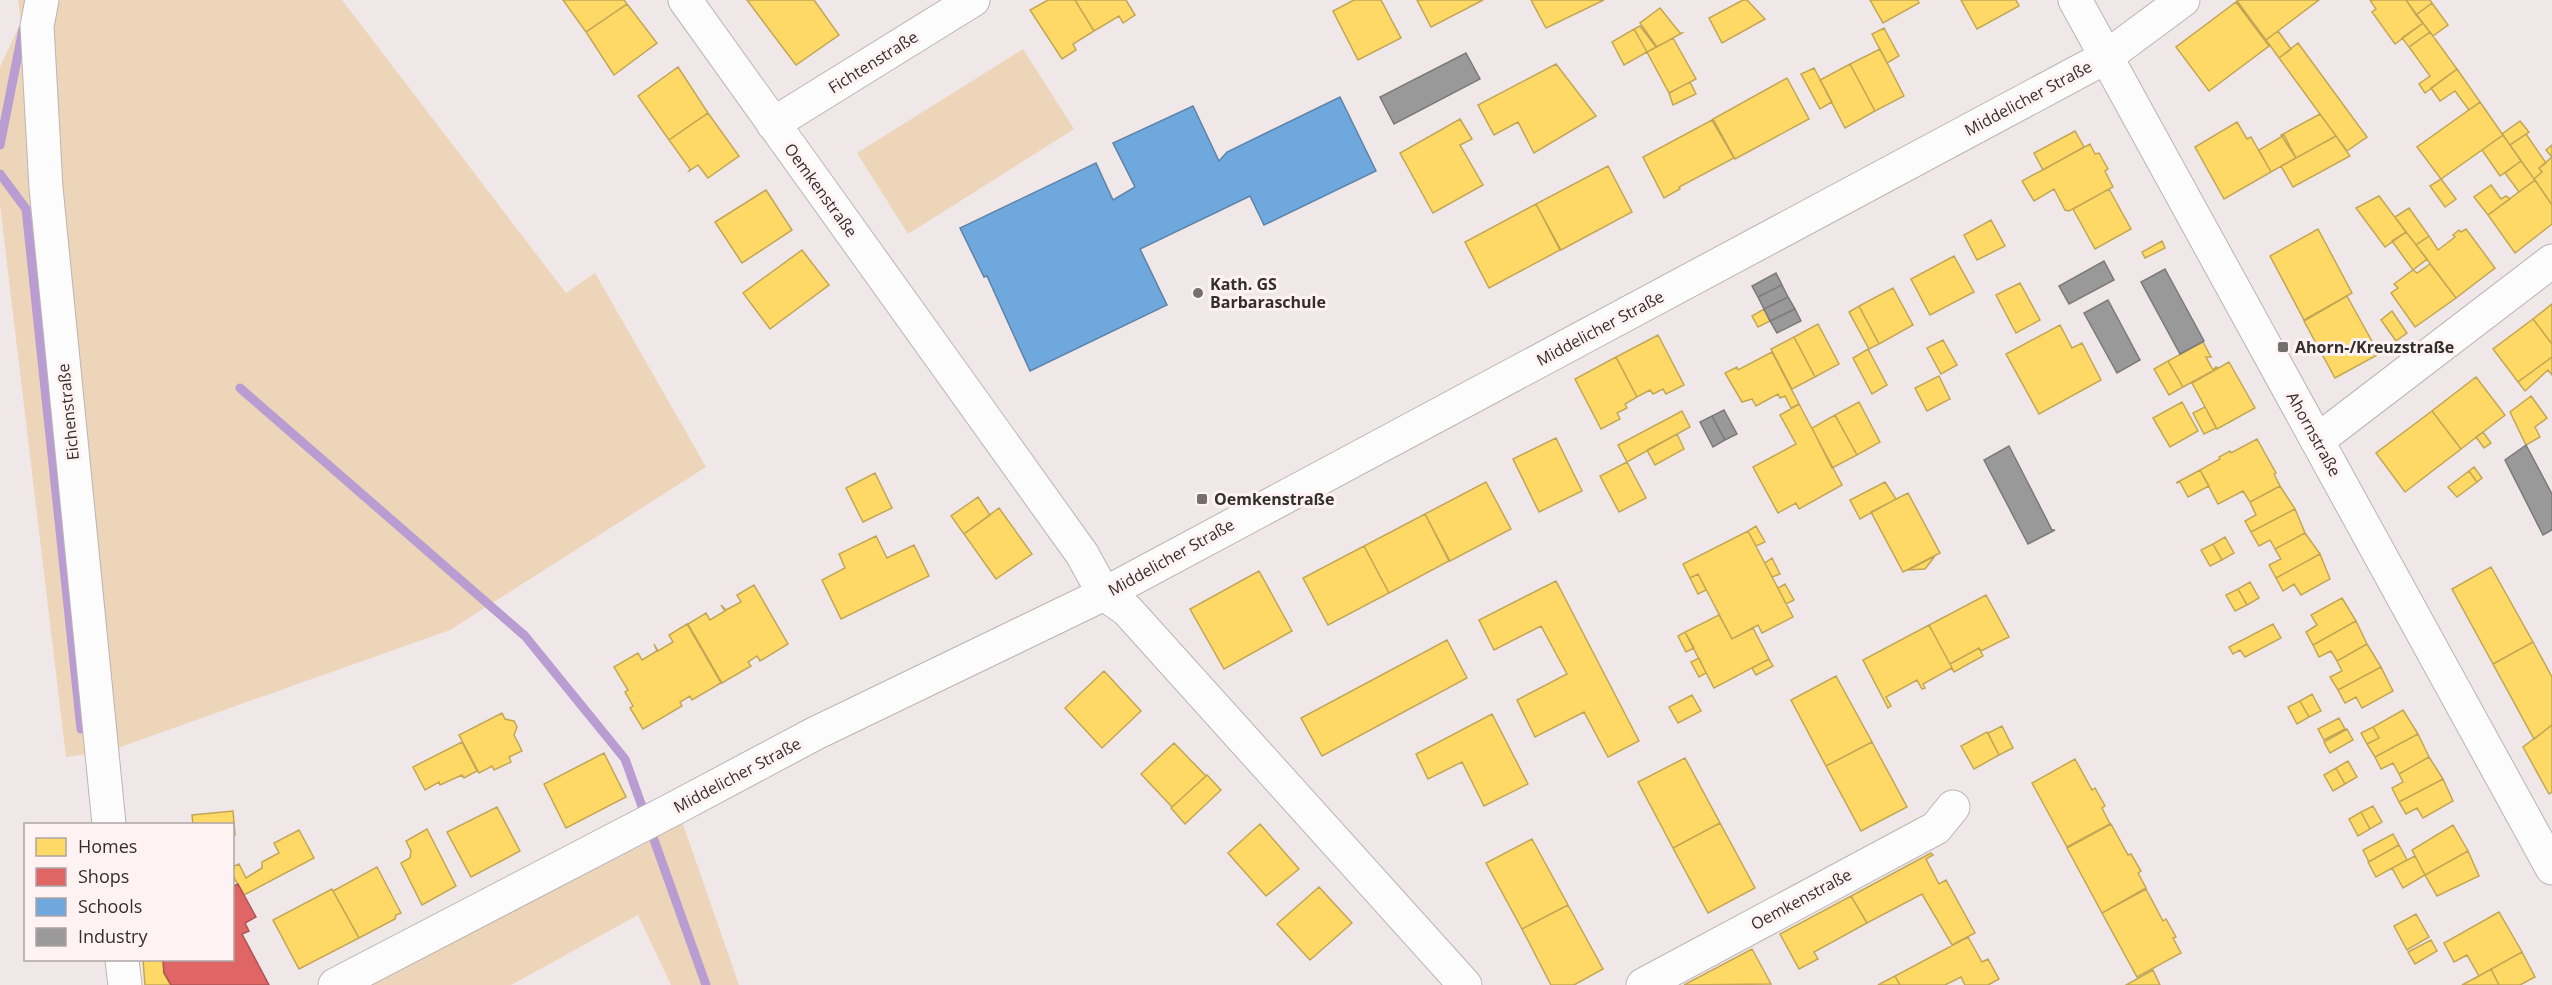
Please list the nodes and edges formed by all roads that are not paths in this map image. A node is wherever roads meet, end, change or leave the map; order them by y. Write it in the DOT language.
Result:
graph roads {
  1 [pos="42,0"];
  2 [pos="685,0"];
  3 [pos="973,0"];
  4 [pos="2075,0"];
  5 [pos="2182,0"];
  6 [pos="2106,57"];
  7 [pos="773,124"];
  8 [pos="2552,261"];
  9 [pos="2318,440"];
  10 [pos="1104,594"];
  11 [pos="1953,807"];
  12 [pos="109,823"];
  13 [pos="2552,868"];
  14 [pos="122,961"];
  15 [pos="125,985"];
  16 [pos="335,985"];
  17 [pos="1465,985"];
  18 [pos="1643,985"];
  1 -- 12 [label="street, Eichenstraße"];
  2 -- 7 [label="street, Oemkenstraße"];
  3 -- 7 [label="street, Fichtenstraße"];
  4 -- 6 [label="street, Ahornstraße"];
  5 -- 6 [label="street, Middelicher Straße"];
  6 -- 9 [label="street, Ahornstraße"];
  6 -- 10 [label="street, Middelicher Straße"];
  7 -- 10 [label="street, Oemkenstraße"];
  8 -- 9 [label="street"];
  9 -- 13 [label="street, Ahornstraße"];
  10 -- 16 [label="street, Middelicher Straße"];
  10 -- 17 [label="street, Oemkenstraße"];
  11 -- 18 [label="street, Oemkenstraße"];
  14 -- 15 [label="street"];
}
